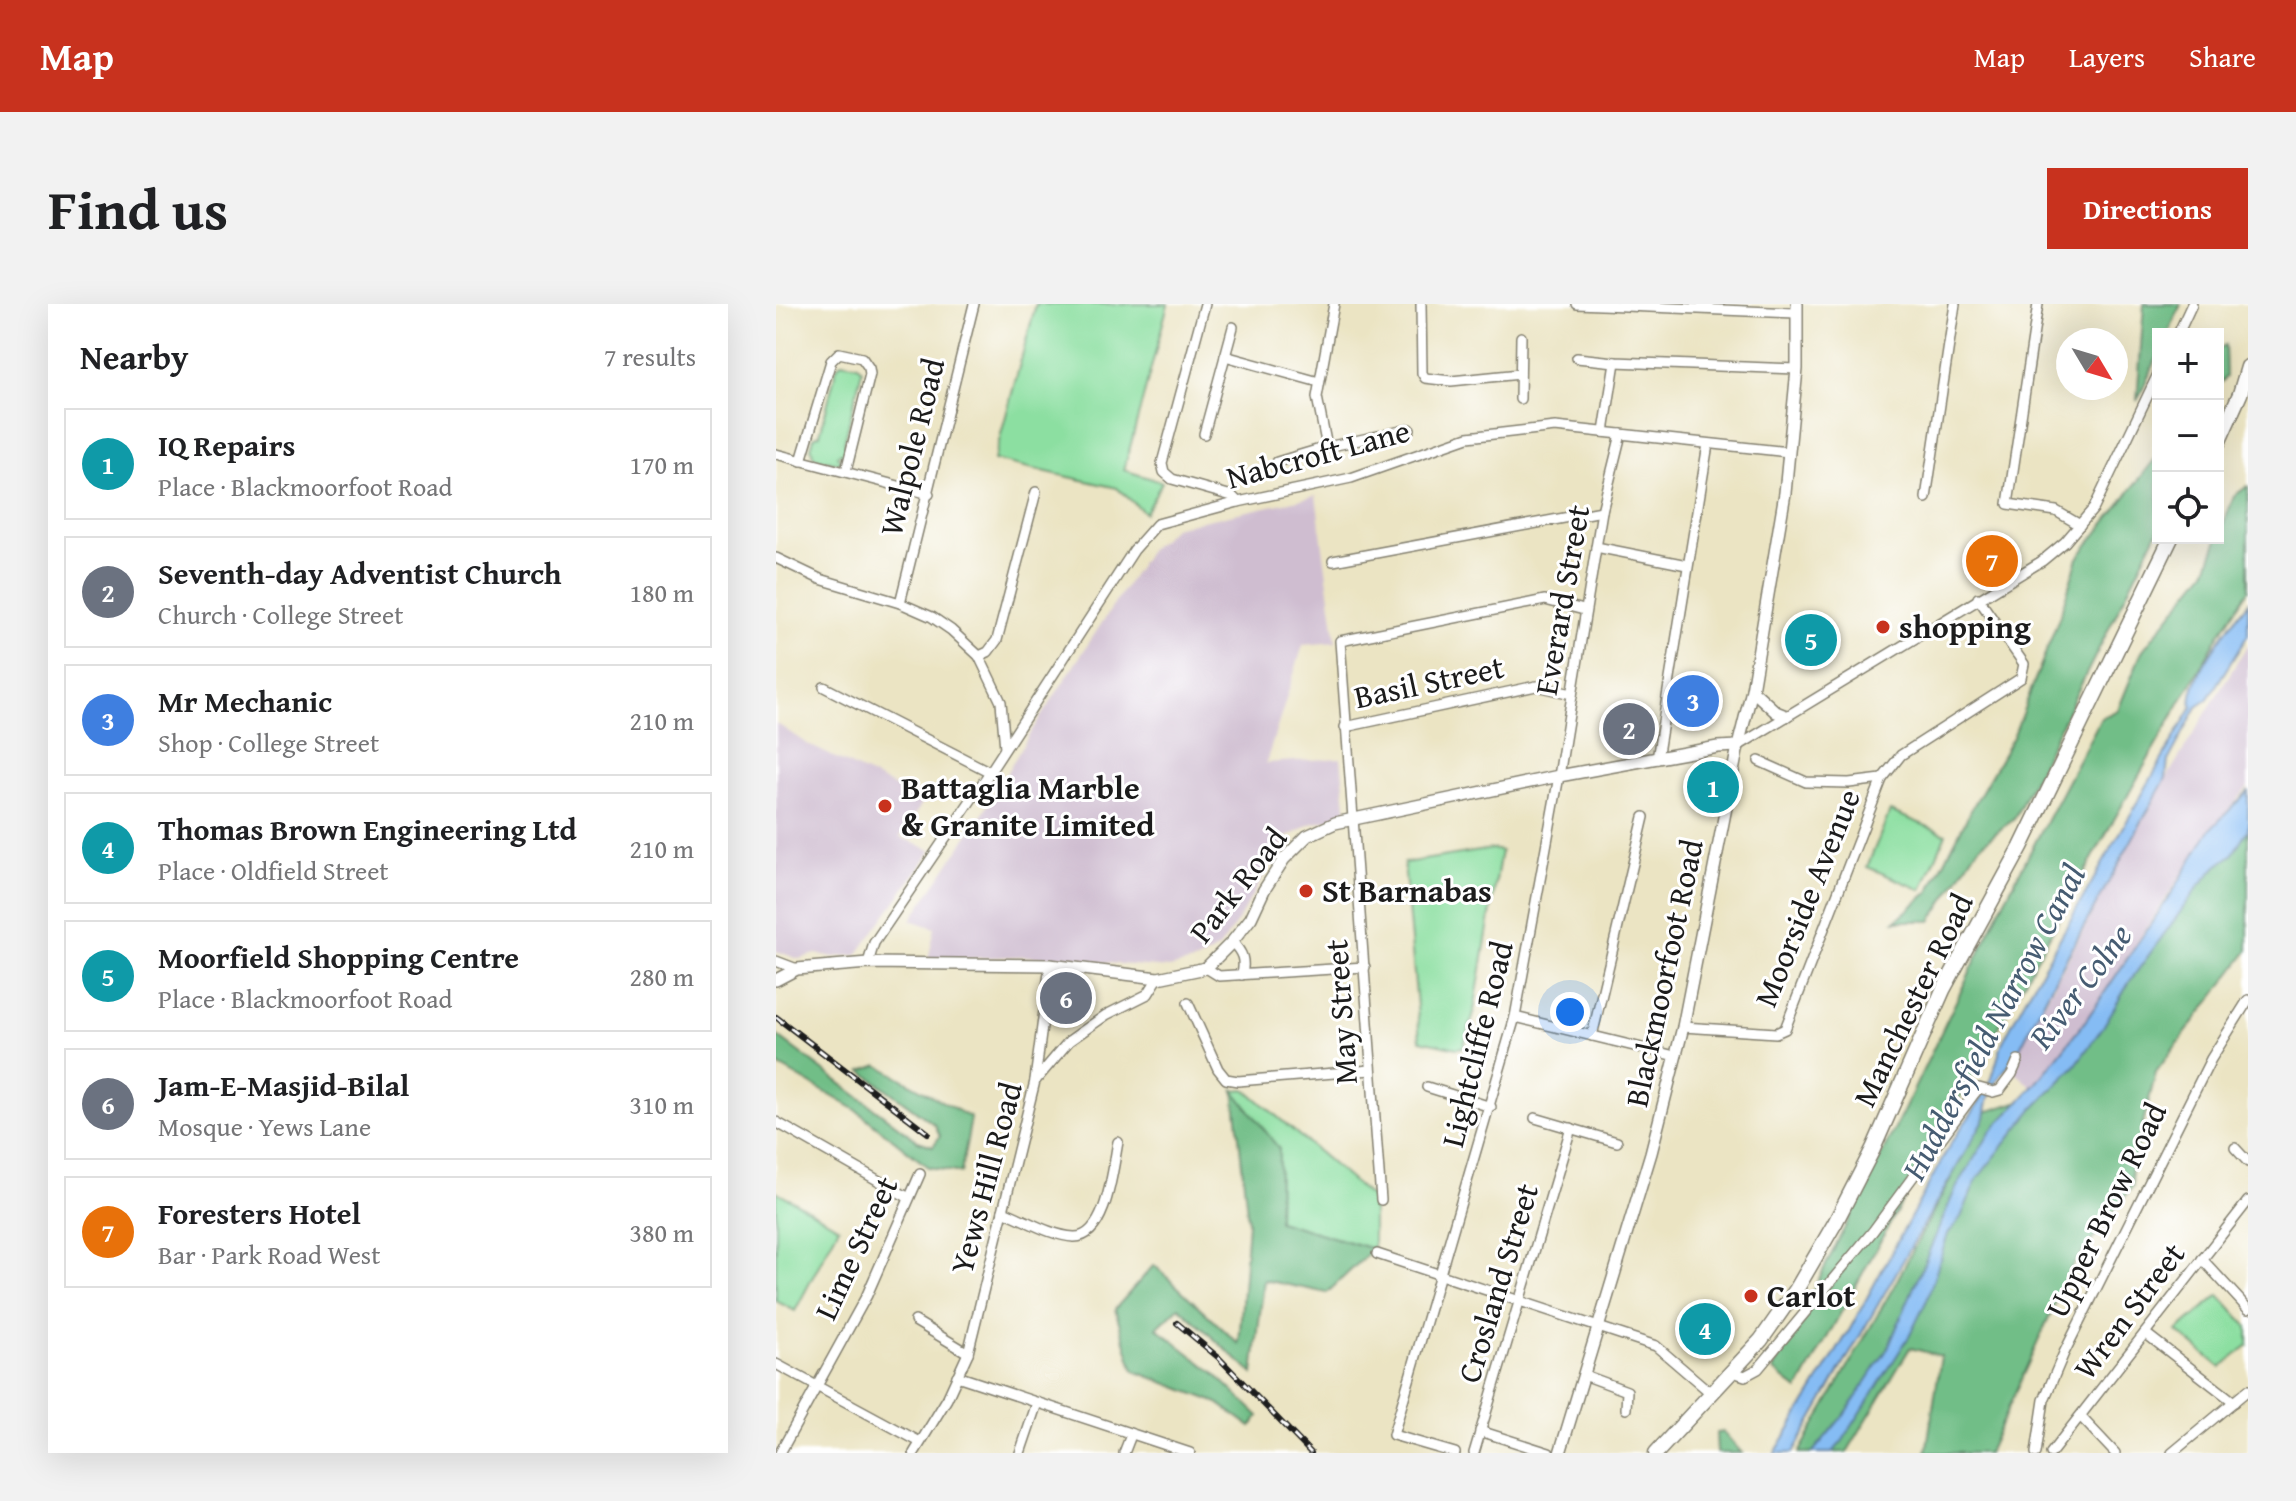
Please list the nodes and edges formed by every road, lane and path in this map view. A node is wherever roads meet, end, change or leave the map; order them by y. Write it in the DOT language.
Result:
graph roads {
  1 [pos="974,304"];
  2 [pos="1205,304"];
  3 [pos="1334,304"];
  4 [pos="1421,304"];
  5 [pos="1577,304"];
  6 [pos="1955,304"];
  7 [pos="2029,304"];
  8 [pos="2038,304"];
  9 [pos="2192,304"];
  10 [pos="1797,309"];
  11 [pos="1233,327"];
  12 [pos="2181,328"];
  13 [pos="1521,337"];
  14 [pos="1225,356"];
  15 [pos="1577,358"];
  16 [pos="1615,362"];
  17 [pos="2248,367"];
  18 [pos="1797,369"];
  19 [pos="1520,374"];
  20 [pos="1319,382"];
  21 [pos="2152,387"];
  22 [pos="1520,399"];
  23 [pos="1410,429"];
  24 [pos="2224,430"];
  25 [pos="1604,432"];
  26 [pos="1204,434"];
  27 [pos="1621,434"];
  28 [pos="1708,444"];
  29 [pos="1327,447"];
  30 [pos="1789,452"];
  31 [pos="776,454"];
  32 [pos="801,461"];
  33 [pos="1277,462"];
  34 [pos="846,471"];
  35 [pos="1036,492"];
  36 [pos="929,494"];
  37 [pos="1926,498"];
  38 [pos="1238,502"];
  39 [pos="1602,511"];
  40 [pos="2080,525"];
  41 [pos="2168,544"];
  42 [pos="1596,547"];
  43 [pos="776,558"];
  44 [pos="1333,561"];
  45 [pos="1687,565"];
  46 [pos="1978,598"];
  47 [pos="900,603"];
  48 [pos="1584,610"];
  49 [pos="979,656"];
  50 [pos="824,687"];
  51 [pos="1752,690"];
  52 [pos="1572,694"];
  53 [pos="1786,716"];
  54 [pos="1345,727"];
  55 [pos="1738,746"];
  56 [pos="1005,748"];
  57 [pos="1657,759"];
  58 [pos="1759,761"];
  59 [pos="990,772"];
  60 [pos="1559,776"];
  61 [pos="1882,779"];
  62 [pos="1644,817"];
  63 [pos="1353,821"];
  64 [pos="1232,942"];
  65 [pos="776,961"];
  66 [pos="868,963"];
  67 [pos="1050,965"];
  68 [pos="1365,967"];
  69 [pos="1206,968"];
  70 [pos="797,969"];
  71 [pos="1242,975"];
  72 [pos="1158,978"];
  73 [pos="776,980"];
  74 [pos="2248,1000"];
  75 [pos="1188,1003"];
  76 [pos="1515,1017"];
  77 [pos="1683,1027"];
  78 [pos="1592,1036"];
  79 [pos="1675,1056"];
  80 [pos="2018,1060"];
  81 [pos="1371,1070"];
  82 [pos="1035,1081"];
  83 [pos="1427,1087"];
  84 [pos="1491,1107"];
  85 [pos="1535,1118"];
  86 [pos="776,1122"];
  87 [pos="1571,1128"];
  88 [pos="1118,1142"];
  89 [pos="1617,1142"];
  90 [pos="2235,1148"];
  91 [pos="2248,1162"];
  92 [pos="920,1174"];
  93 [pos="909,1198"];
  94 [pos="1381,1200"];
  95 [pos="2248,1201"];
  96 [pos="1003,1211"];
  97 [pos="1377,1254"];
  98 [pos="2202,1259"];
  99 [pos="1441,1274"];
  100 [pos="1520,1300"];
  101 [pos="2248,1309"];
  102 [pos="915,1321"];
  103 [pos="1600,1325"];
  104 [pos="2145,1333"];
  105 [pos="968,1353"];
  106 [pos="776,1364"];
  107 [pos="1733,1372"];
  108 [pos="1584,1375"];
  109 [pos="957,1376"];
  110 [pos="817,1387"];
  111 [pos="2248,1390"];
  112 [pos="1712,1394"];
  113 [pos="2234,1402"];
  114 [pos="1037,1403"];
  115 [pos="1626,1409"];
  116 [pos="2081,1417"];
  117 [pos="1480,1431"];
  118 [pos="1131,1435"];
  119 [pos="920,1442"];
  120 [pos="780,1453"];
  121 [pos="914,1453"];
  122 [pos="1020,1453"];
  123 [pos="1124,1453"];
  124 [pos="1190,1453"];
  125 [pos="1455,1453"];
  126 [pos="1474,1453"];
  127 [pos="1549,1453"];
  128 [pos="1560,1453"];
  129 [pos="1656,1453"];
  130 [pos="2036,1453"];
  131 [pos="2051,1453"];
  132 [pos="2115,1453"];
  133 [pos="2172,1453"];
  1 -- 36 [label="street, Walpole Road"];
  2 -- 38 [label="street"];
  3 -- 20 [label="street"];
  4 -- 19 [label="street"];
  5 -- 10 [label="street"];
  6 -- 37 [label="street"];
  7 -- 8 [label="street"];
  8 -- 40 [label="street"];
  9 -- 12 [label="street"];
  10 -- 18 [label="street, Blackmoorfoot Road"];
  11 -- 14 [label="street"];
  13 -- 19 [label="street"];
  14 -- 20 [label="street"];
  14 -- 26 [label="street"];
  15 -- 16 [label="street"];
  16 -- 18 [label="street"];
  16 -- 25 [label="street"];
  17 -- 24 [label="main road"];
  18 -- 30 [label="street, Blackmoorfoot Road"];
  19 -- 22 [label="street"];
  20 -- 29 [label="street"];
  21 -- 40 [label="street"];
  23 -- 29 [label="street"];
  25 -- 27 [label="street, Nabcroft Lane"];
  25 -- 38 [label="street, Nabcroft Lane"];
  27 -- 28 [label="street, Nabcroft Lane"];
  27 -- 39 [label="street, Everard Street"];
  28 -- 30 [label="street, Nabcroft Lane"];
  28 -- 45 [label="street"];
  29 -- 33 [label="street"];
  30 -- 51 [label="street, Blackmoorfoot Road"];
  31 -- 32 [label="street"];
  32 -- 34 [label="street"];
  32 -- 34 [label="street"];
  34 -- 36 [label="street"];
  35 -- 49 [label="street"];
  36 -- 47 [label="street, Walpole Road"];
  38 -- 56 [label="street, Nabcroft Lane"];
  39 -- 42 [label="street, Everard Street"];
  39 -- 44 [label="street"];
  40 -- 46 [label="street"];
  41 -- 107 [label="main road, Manchester Road"];
  42 -- 45 [label="street"];
  42 -- 48 [label="street, Everard Street"];
  43 -- 47 [label="street"];
  45 -- 57 [label="street"];
  46 -- 53 [label="street"];
  46 -- 61 [label="street, Moorside Avenue"];
  47 -- 49 [label="street"];
  48 -- 52 [label="street, Everard Street"];
  48 -- 54 [label="street, May Street"];
  49 -- 56 [label="street"];
  50 -- 59 [label="street"];
  51 -- 53 [label="street"];
  51 -- 55 [label="street, Blackmoorfoot Road"];
  52 -- 54 [label="street, Basil Street"];
  52 -- 60 [label="street, Everard Street"];
  53 -- 55 [label="street"];
  54 -- 63 [label="street, May Street"];
  55 -- 57 [label="street, Park Road"];
  55 -- 77 [label="street, Blackmoorfoot Road"];
  56 -- 59 [label="street, Nabcroft Lane"];
  57 -- 60 [label="street, Park Road"];
  58 -- 61 [label="street, Moorside Avenue"];
  59 -- 66 [label="street, Nabcroft Lane"];
  60 -- 63 [label="street, Park Road"];
  60 -- 76 [label="street, Lightcliffe Road"];
  61 -- 77 [label="street, Moorside Avenue"];
  62 -- 78 [label="street"];
  63 -- 64 [label="street, Park Road"];
  63 -- 68 [label="street, May Street"];
  64 -- 69 [label="street, Park Road"];
  64 -- 71 [label="street"];
  65 -- 70 [label="street"];
  66 -- 67 [label="street, Park Road"];
  66 -- 70 [label="street, Park Road"];
  67 -- 72 [label="street, Park Road"];
  67 -- 82 [label="street"];
  68 -- 71 [label="street"];
  68 -- 81 [label="street, May Street"];
  69 -- 71 [label="street"];
  69 -- 72 [label="street, Park Road"];
  70 -- 73 [label="street"];
  72 -- 82 [label="street, Yews Hill Road"];
  74 -- 130 [label="street, Upper Brow Road"];
  75 -- 81 [label="street"];
  76 -- 78 [label="street"];
  76 -- 84 [label="street, Lightcliffe Road"];
  77 -- 79 [label="street, Blackmoorfoot Road"];
  78 -- 79 [label="street"];
  79 -- 103 [label="street, Blackmoorfoot Road"];
  80 -- 107 [label="street"];
  81 -- 94 [label="street, May Street"];
  82 -- 96 [label="street, Yews Hill Road"];
  83 -- 84 [label="street"];
  84 -- 99 [label="street, Lightcliffe Road"];
  85 -- 87 [label="street"];
  86 -- 93 [label="street"];
  87 -- 89 [label="street"];
  87 -- 100 [label="street, Crosland Street"];
  88 -- 96 [label="street"];
  90 -- 91 [label="street"];
  92 -- 93 [label="street, Lime Street"];
  93 -- 110 [label="street, Lime Street"];
  95 -- 98 [label="street, Wren Street"];
  96 -- 105 [label="street, Yews Hill Road"];
  97 -- 99 [label="street"];
  98 -- 101 [label="street"];
  98 -- 104 [label="street, Wren Street"];
  99 -- 100 [label="street"];
  99 -- 125 [label="street, Lightcliffe Road"];
  100 -- 103 [label="street"];
  100 -- 117 [label="street, Crosland Street"];
  102 -- 105 [label="street"];
  103 -- 108 [label="street, Blackmoorfoot Road"];
  103 -- 112 [label="street"];
  104 -- 113 [label="street"];
  104 -- 116 [label="street, Wren Street"];
  105 -- 109 [label="street, Yews Hill Road"];
  106 -- 110 [label="street"];
  107 -- 112 [label="main road, Manchester Road"];
  108 -- 115 [label="street"];
  108 -- 128 [label="street, Blackmoorfoot Road"];
  109 -- 114 [label="street"];
  109 -- 119 [label="street, Yews Hill Road"];
  110 -- 119 [label="street"];
  110 -- 120 [label="street, Lime Street"];
  111 -- 113 [label="street"];
  112 -- 129 [label="main road, Manchester Road"];
  113 -- 133 [label="street"];
  114 -- 118 [label="street"];
  114 -- 122 [label="street"];
  116 -- 131 [label="street, Wren Street"];
  116 -- 132 [label="street"];
  117 -- 126 [label="street, Crosland Street"];
  117 -- 127 [label="street"];
  118 -- 123 [label="street"];
  118 -- 124 [label="street"];
  119 -- 121 [label="street, Yews Hill Road"];
}
